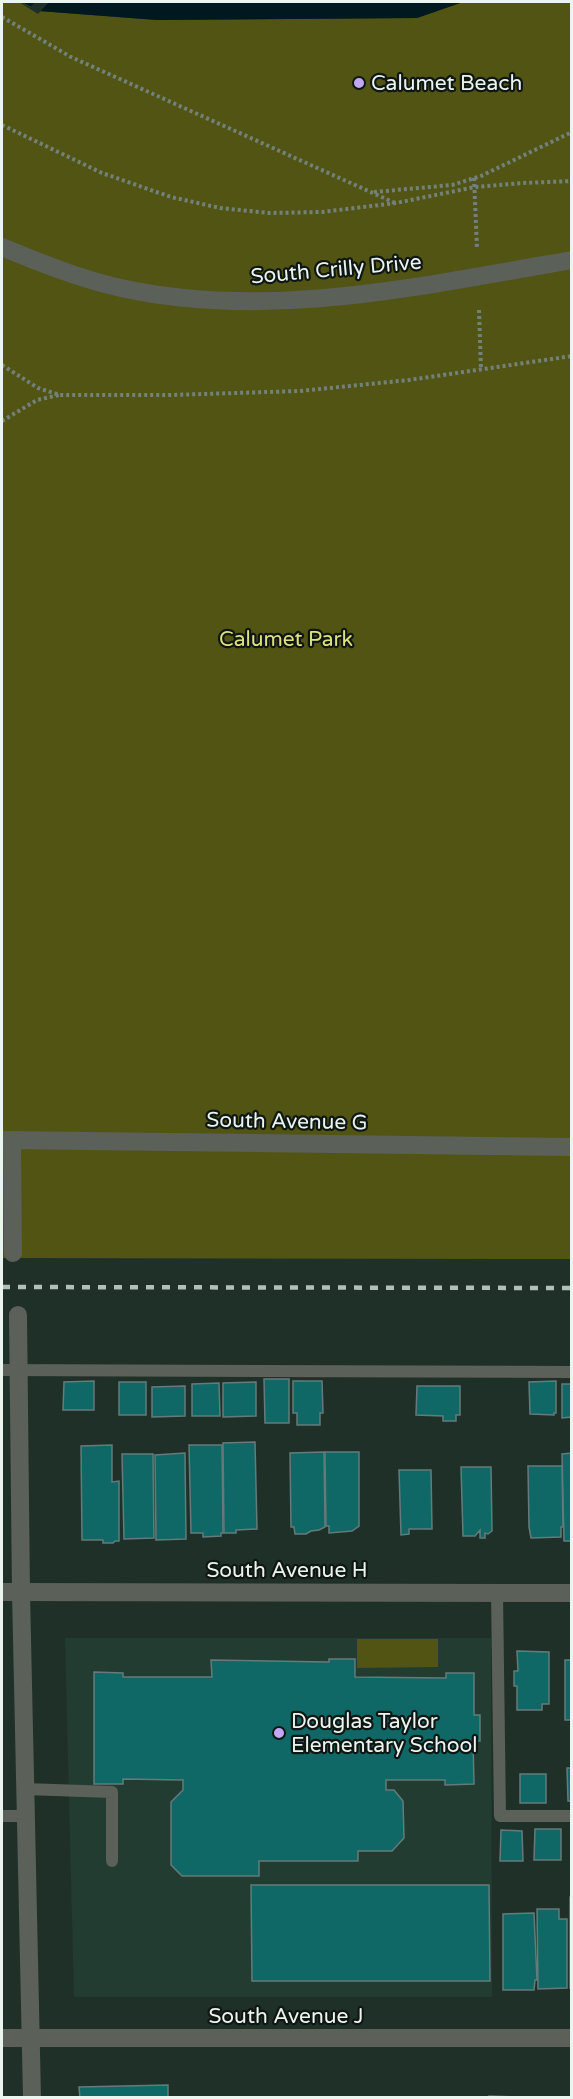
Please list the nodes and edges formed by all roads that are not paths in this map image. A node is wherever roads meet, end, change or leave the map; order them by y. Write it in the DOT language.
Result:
graph roads {
  1 [pos="2,247"];
  2 [pos="572,260"];
  3 [pos="7,1140"];
  4 [pos="572,1147"];
  5 [pos="13,1252"];
  6 [pos="18,1315"];
  7 [pos="10,1370"];
  8 [pos="572,1372"];
  9 [pos="2,1592"];
  10 [pos="21,1592"];
  11 [pos="497,1593"];
  12 [pos="572,1593"];
  13 [pos="25,1790"];
  14 [pos="2,1816"];
  15 [pos="26,1816"];
  16 [pos="572,1816"];
  17 [pos="112,1862"];
  18 [pos="2,2038"];
  19 [pos="31,2038"];
  20 [pos="572,2038"];
  21 [pos="32,2097"];
  1 -- 2 [label="street, South Crilly Drive"];
  3 -- 4 [label="street, South Avenue G"];
  3 -- 5 [label="street"];
  6 -- 7 [label="street"];
  7 -- 8 [label="lane"];
  7 -- 10 [label="street"];
  9 -- 10 [label="street, South Avenue H"];
  10 -- 11 [label="street, South Avenue H"];
  10 -- 13 [label="street"];
  11 -- 12 [label="street, South Avenue H"];
  11 -- 16 [label="lane"];
  13 -- 15 [label="street"];
  13 -- 17 [label="lane"];
  14 -- 15 [label="lane"];
  15 -- 19 [label="street"];
  18 -- 19 [label="street, South Avenue J"];
  19 -- 20 [label="street, South Avenue J"];
  19 -- 21 [label="street"];
}
